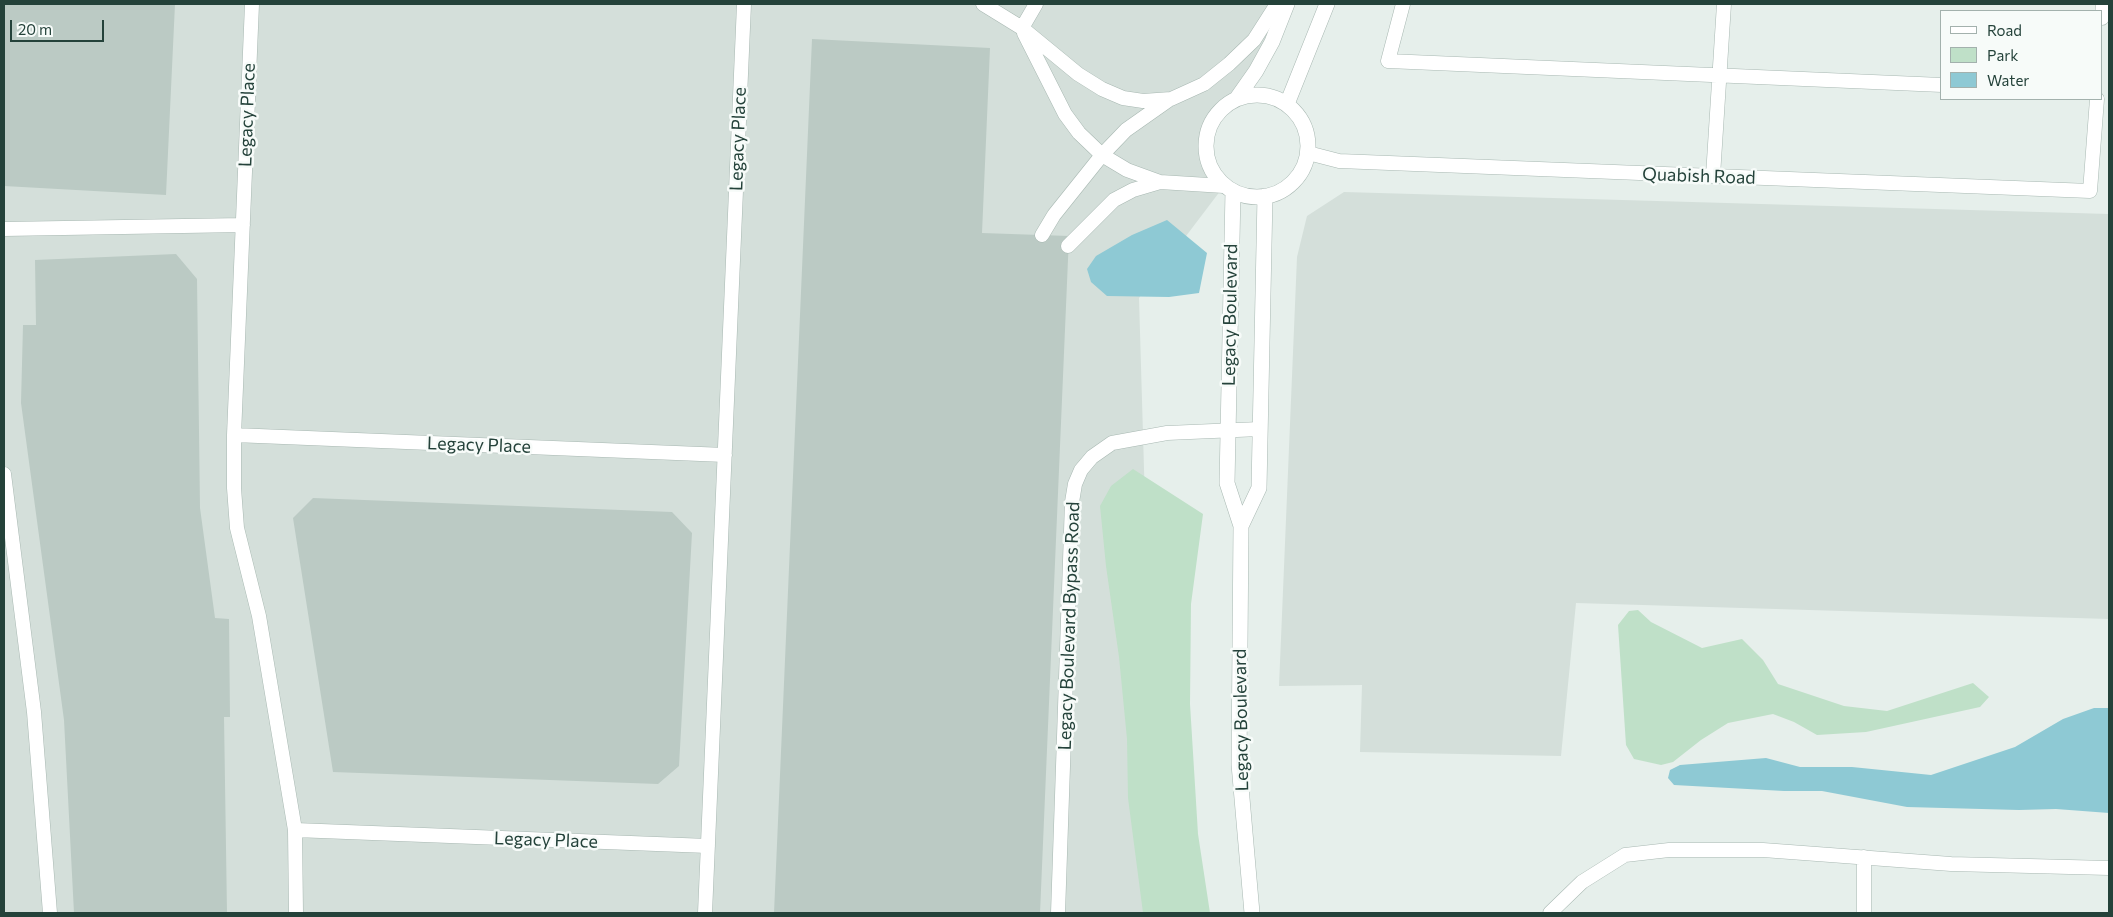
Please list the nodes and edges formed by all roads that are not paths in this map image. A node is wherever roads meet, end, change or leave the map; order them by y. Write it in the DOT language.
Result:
graph roads {
  1 [pos="252,4"];
  2 [pos="744,4"];
  3 [pos="983,4"];
  4 [pos="1036,4"];
  5 [pos="1278,4"];
  6 [pos="1287,4"];
  7 [pos="1327,4"];
  8 [pos="1404,4"];
  9 [pos="1724,4"];
  10 [pos="1022,28"];
  11 [pos="1720,75"];
  12 [pos="1940,85"];
  13 [pos="1237,98"];
  14 [pos="1171,99"];
  15 [pos="2097,100"];
  16 [pos="1287,104"];
  17 [pos="1308,153"];
  18 [pos="1102,155"];
  19 [pos="1714,176"];
  20 [pos="1160,182"];
  21 [pos="1229,189"];
  22 [pos="1265,196"];
  23 [pos="243,224"];
  24 [pos="4,229"];
  25 [pos="1042,235"];
  26 [pos="1068,246"];
  27 [pos="1260,429"];
  28 [pos="1227,430"];
  29 [pos="234,435"];
  30 [pos="724,455"];
  31 [pos="4,474"];
  32 [pos="1241,526"];
  33 [pos="295,830"];
  34 [pos="708,846"];
  35 [pos="1864,857"];
  36 [pos="2109,868"];
  37 [pos="50,913"];
  38 [pos="296,913"];
  39 [pos="705,913"];
  40 [pos="1048,913"];
  41 [pos="1059,913"];
  42 [pos="1252,913"];
  43 [pos="1550,913"];
  44 [pos="1864,913"];
  1 -- 23 [label="lane, Legacy Place"];
  2 -- 30 [label="lane, Legacy Place"];
  3 -- 10 [label="lane"];
  4 -- 10 [label="lane"];
  5 -- 14 [label="lane"];
  6 -- 13 [label="street"];
  7 -- 16 [label="street"];
  8 -- 11 [label="lane"];
  9 -- 11 [label="lane"];
  10 -- 14 [label="lane"];
  10 -- 18 [label="lane"];
  11 -- 12 [label="lane"];
  11 -- 19 [label="lane"];
  13 -- 16 [label="street"];
  13 -- 21 [label="street"];
  14 -- 18 [label="lane"];
  15 -- 19 [label="lane, Quabish Road"];
  16 -- 17 [label="street"];
  17 -- 19 [label="lane, Quabish Road"];
  17 -- 22 [label="street"];
  18 -- 20 [label="lane"];
  18 -- 25 [label="lane"];
  20 -- 21 [label="lane"];
  20 -- 26 [label="lane"];
  21 -- 22 [label="street"];
  21 -- 28 [label="street, Legacy Boulevard"];
  22 -- 27 [label="street, Legacy Boulevard"];
  23 -- 24 [label="lane"];
  23 -- 29 [label="lane, Legacy Place"];
  27 -- 28 [label="lane, Legacy Boulevard Bypass Road"];
  27 -- 32 [label="street, Legacy Boulevard"];
  28 -- 32 [label="street, Legacy Boulevard"];
  28 -- 41 [label="lane, Legacy Boulevard Bypass Road"];
  29 -- 30 [label="lane, Legacy Place"];
  29 -- 33 [label="lane, Legacy Place"];
  30 -- 34 [label="lane, Legacy Place"];
  31 -- 37 [label="lane"];
  32 -- 42 [label="street, Legacy Boulevard"];
  33 -- 34 [label="lane, Legacy Place"];
  33 -- 38 [label="lane, Legacy Place"];
  34 -- 39 [label="lane, Legacy Place"];
  35 -- 36 [label="lane"];
  35 -- 43 [label="lane"];
  35 -- 44 [label="lane"];
  40 -- 41 [label="lane"];
}
